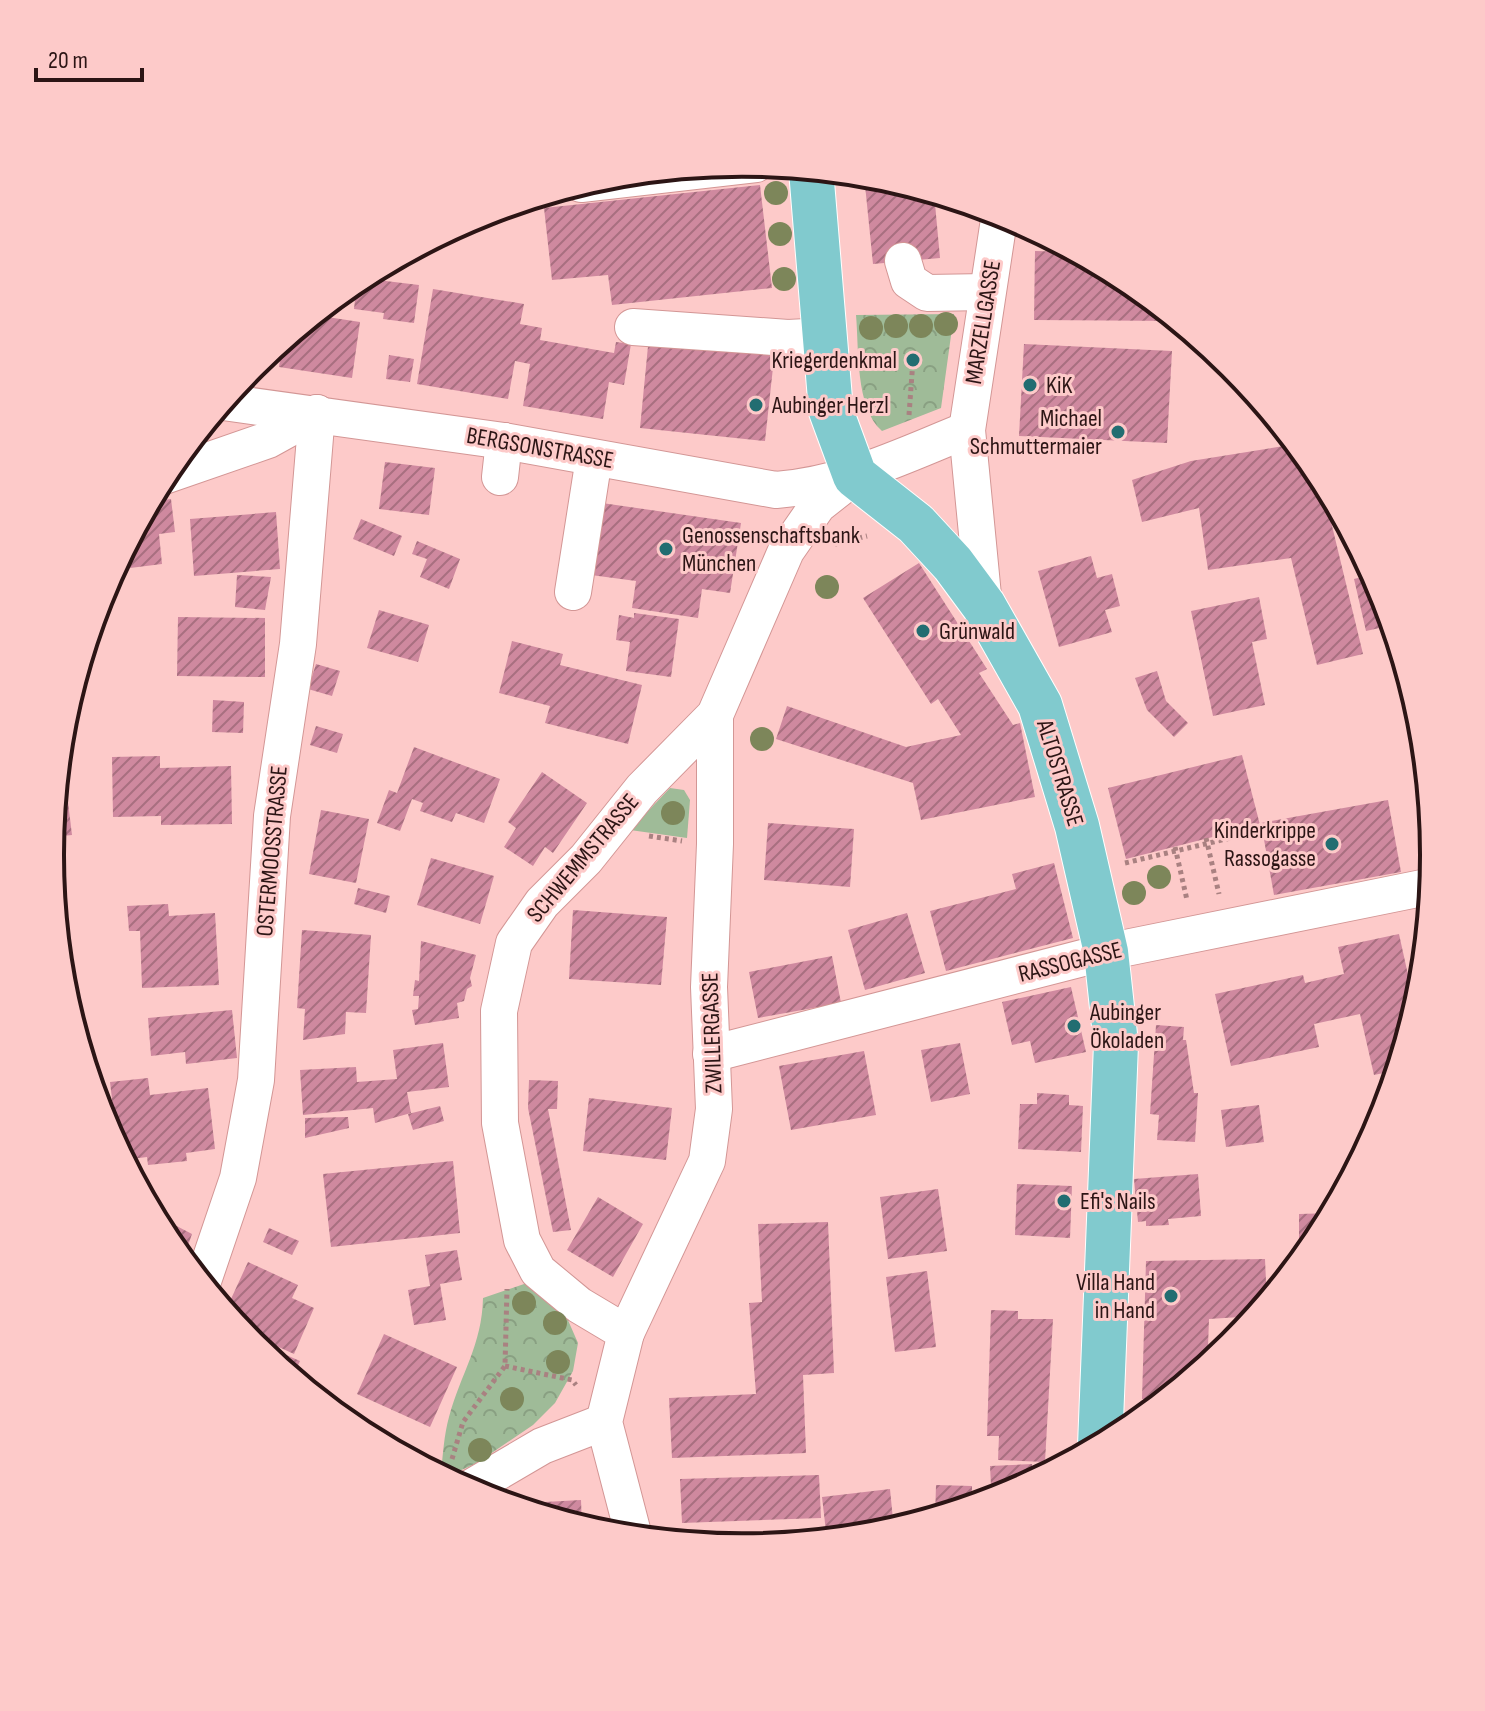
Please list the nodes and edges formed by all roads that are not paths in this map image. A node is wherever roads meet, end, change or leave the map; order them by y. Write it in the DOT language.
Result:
graph roads {
  1 [pos="812,181"];
  2 [pos="998,227"];
  3 [pos="903,261"];
  4 [pos="987,292"];
  5 [pos="633,327"];
  6 [pos="826,336"];
  7 [pos="236,404"];
  8 [pos="317,413"];
  9 [pos="967,430"];
  10 [pos="504,441"];
  11 [pos="594,458"];
  12 [pos="185,469"];
  13 [pos="855,476"];
  14 [pos="500,477"];
  15 [pos="573,592"];
  16 [pos="984,606"];
  17 [pos="715,715"];
  18 [pos="1420,888"];
  19 [pos="1106,952"];
  20 [pos="711,1054"];
  21 [pos="206,1272"];
  22 [pos="626,1333"];
  23 [pos="604,1422"];
  24 [pos="1101,1431"];
  25 [pos="465,1474"];
  26 [pos="631,1524"];
  1 -- 6 [label="main road"];
  2 -- 4 [label="street, MARZELLGASSE"];
  3 -- 4 [label="street"];
  4 -- 9 [label="street, MARZELLGASSE"];
  5 -- 6 [label="street"];
  6 -- 13 [label="main road"];
  7 -- 8 [label="street, BERGSONSTRASSE"];
  8 -- 10 [label="street, BERGSONSTRASSE"];
  8 -- 12 [label="street"];
  8 -- 21 [label="street, OSTERMOOSSTRASSE"];
  9 -- 13 [label="street"];
  9 -- 16 [label="street, MARZELLGASSE"];
  10 -- 11 [label="street, BERGSONSTRASSE"];
  10 -- 14 [label="street"];
  11 -- 13 [label="street, BERGSONSTRASSE"];
  11 -- 15 [label="street"];
  13 -- 16 [label="main road, ALTOSTRASSE"];
  13 -- 17 [label="street, SCHWEMMSTRASSE"];
  16 -- 19 [label="main road, ALTOSTRASSE"];
  17 -- 20 [label="street, ZWILLERGASSE"];
  17 -- 22 [label="street, SCHWEMMSTRASSE"];
  18 -- 19 [label="street, RASSOGASSE"];
  19 -- 20 [label="street, RASSOGASSE"];
  19 -- 24 [label="main road, ALTOSTRASSE"];
  20 -- 22 [label="street, ZWILLERGASSE"];
  22 -- 23 [label="street"];
  23 -- 25 [label="street"];
  23 -- 26 [label="street"];
}
